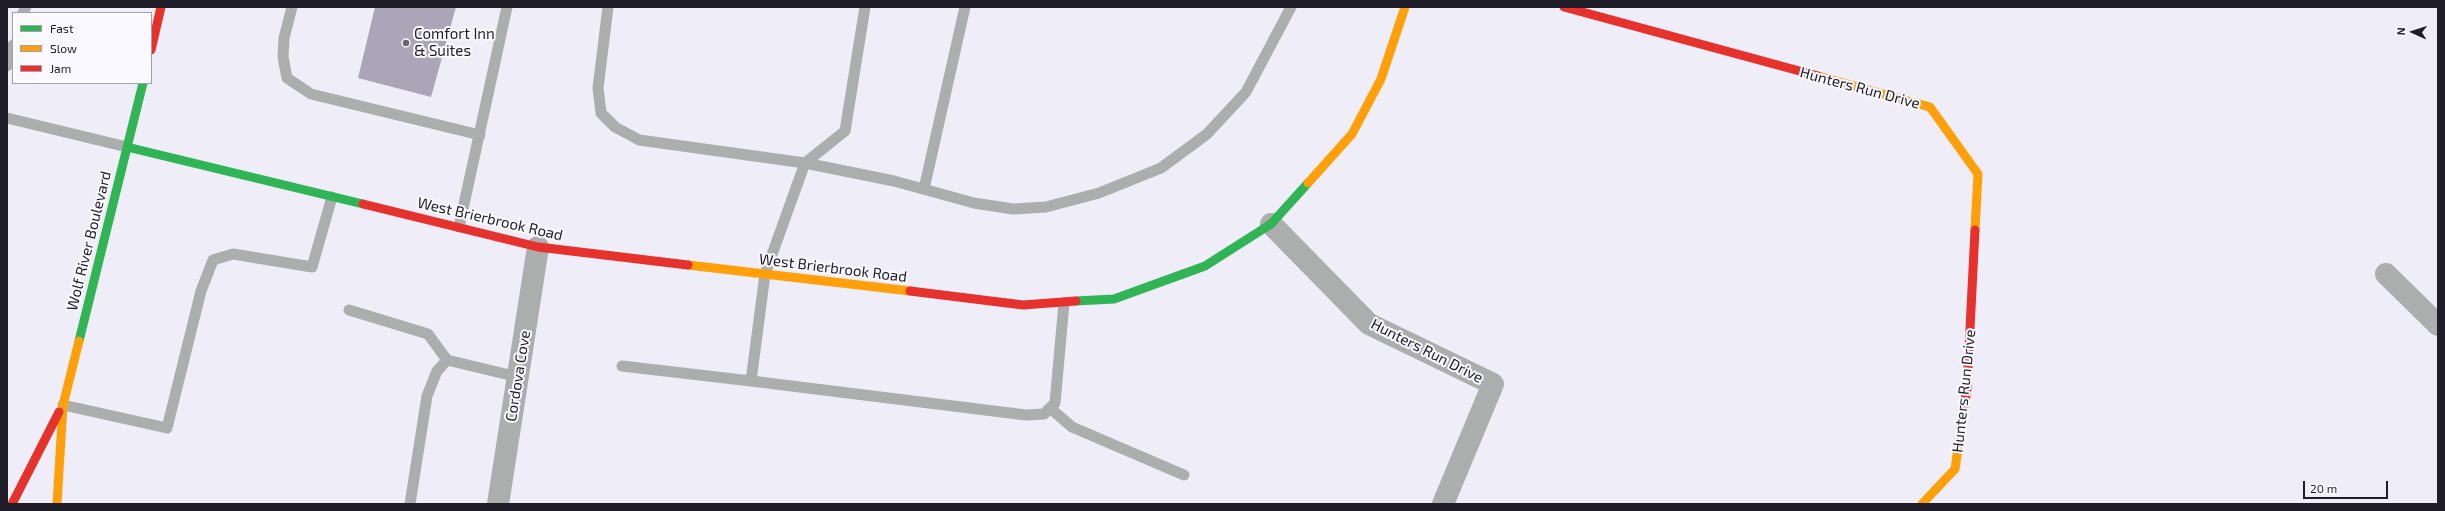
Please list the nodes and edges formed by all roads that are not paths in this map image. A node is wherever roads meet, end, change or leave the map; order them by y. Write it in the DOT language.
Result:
graph roads {
  1 [pos="162,7"];
  2 [pos="292,7"];
  3 [pos="507,7"];
  4 [pos="608,7"];
  5 [pos="865,7"];
  6 [pos="965,7"];
  7 [pos="1290,7"];
  8 [pos="1405,7"];
  9 [pos="1564,7"];
  10 [pos="152,46"];
  11 [pos="12,48"];
  12 [pos="7,66"];
  13 [pos="143,84"];
  14 [pos="7,118"];
  15 [pos="480,135"];
  16 [pos="127,147"];
  17 [pos="805,163"];
  18 [pos="924,189"];
  19 [pos="332,197"];
  20 [pos="1271,224"];
  21 [pos="459,227"];
  22 [pos="538,247"];
  23 [pos="765,274"];
  24 [pos="2386,274"];
  25 [pos="1064,303"];
  26 [pos="349,310"];
  27 [pos="2438,325"];
  28 [pos="447,360"];
  29 [pos="622,366"];
  30 [pos="518,377"];
  31 [pos="751,381"];
  32 [pos="63,405"];
  33 [pos="1050,408"];
  34 [pos="1184,475"];
  35 [pos="12,504"];
  36 [pos="57,504"];
  37 [pos="410,504"];
  38 [pos="498,504"];
  39 [pos="1443,504"];
  40 [pos="1922,504"];
  1 -- 10 [label="street"];
  2 -- 15 [label="lane"];
  3 -- 15 [label="lane"];
  4 -- 17 [label="lane"];
  5 -- 17 [label="lane"];
  6 -- 18 [label="lane"];
  7 -- 18 [label="lane"];
  8 -- 20 [label="street, West Brierbrook Road"];
  9 -- 40 [label="street, Hunters Run Drive"];
  11 -- 12 [label="lane"];
  13 -- 16 [label="street, Wolf River Boulevard"];
  14 -- 16 [label="lane"];
  15 -- 21 [label="lane"];
  16 -- 19 [label="street, West Brierbrook Road"];
  16 -- 32 [label="street, Wolf River Boulevard"];
  17 -- 18 [label="lane"];
  17 -- 23 [label="lane"];
  19 -- 21 [label="street, West Brierbrook Road"];
  19 -- 32 [label="lane"];
  20 -- 25 [label="street, West Brierbrook Road"];
  20 -- 39 [label="street, Hunters Run Drive"];
  21 -- 22 [label="street, West Brierbrook Road"];
  22 -- 23 [label="street, West Brierbrook Road"];
  22 -- 30 [label="street, Cordova Cove"];
  23 -- 25 [label="street, West Brierbrook Road"];
  23 -- 31 [label="lane"];
  24 -- 27 [label="street"];
  25 -- 33 [label="lane"];
  26 -- 28 [label="lane"];
  28 -- 30 [label="lane"];
  28 -- 37 [label="lane"];
  29 -- 31 [label="lane"];
  30 -- 38 [label="street, Cordova Cove"];
  31 -- 33 [label="lane"];
  32 -- 35 [label="street, Wolf River Boulevard"];
  32 -- 36 [label="street, Wolf River Boulevard"];
  33 -- 34 [label="lane"];
}
